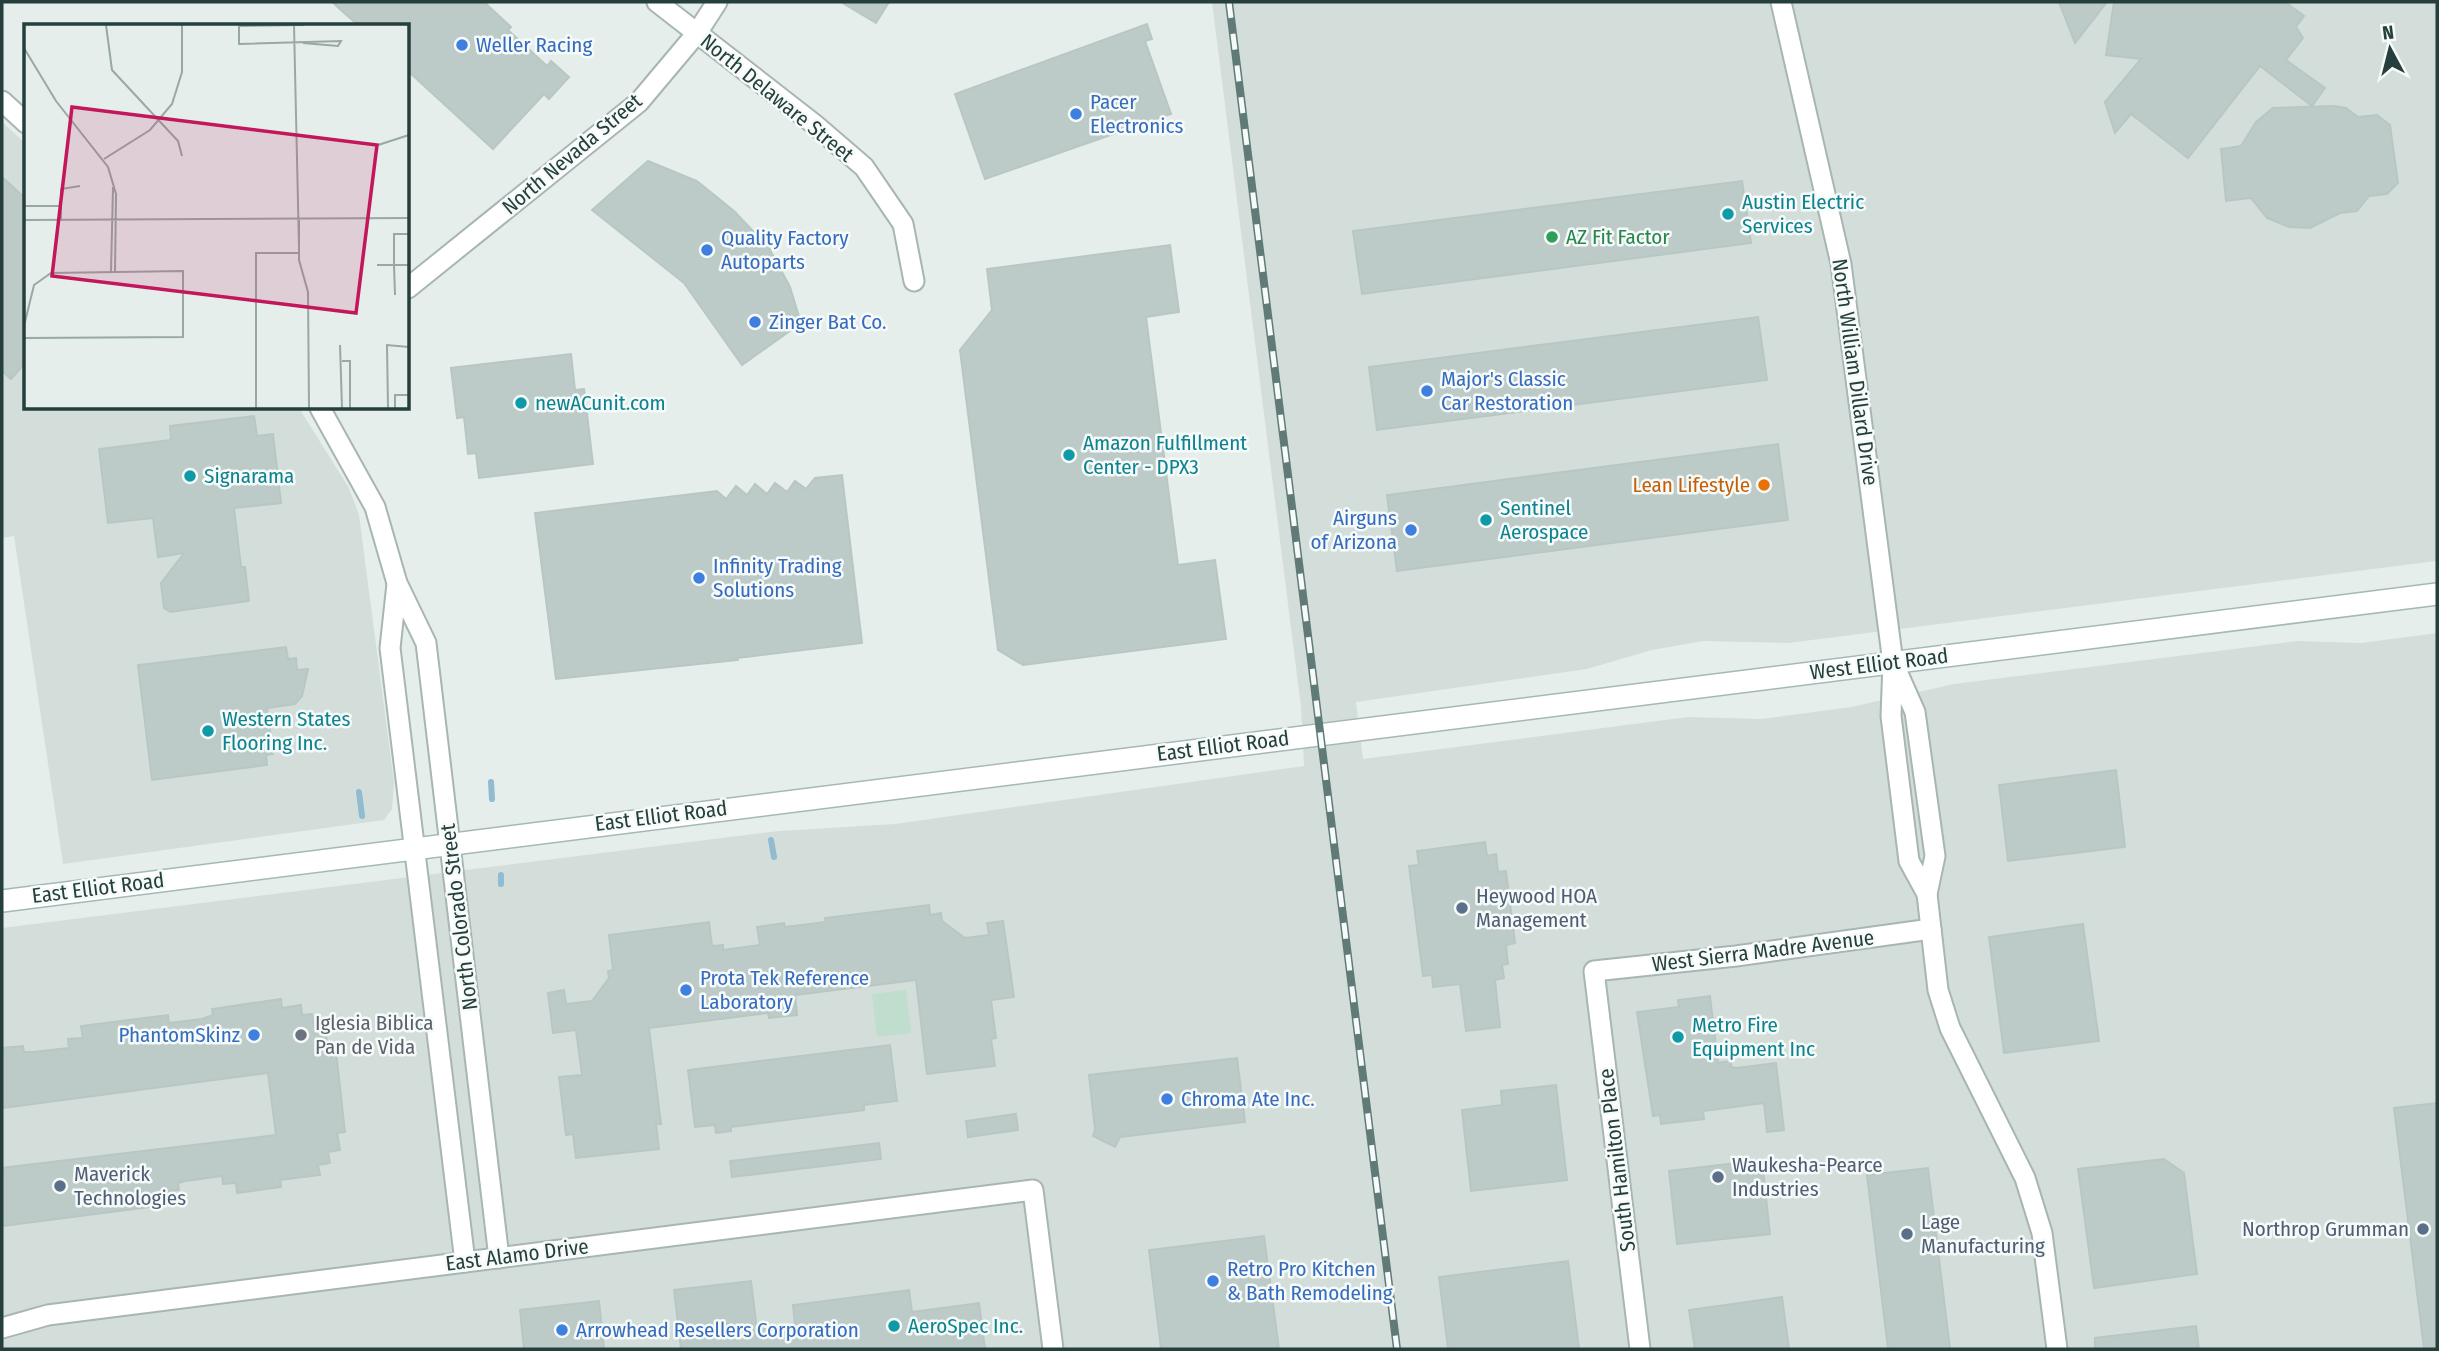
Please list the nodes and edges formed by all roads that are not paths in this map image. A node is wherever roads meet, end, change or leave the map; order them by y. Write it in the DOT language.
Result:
graph roads {
  1 [pos="657,2"];
  2 [pos="717,2"];
  3 [pos="1781,2"];
  4 [pos="697,33"];
  5 [pos="2,101"];
  6 [pos="24,121"];
  7 [pos="914,281"];
  8 [pos="410,286"];
  9 [pos="321,410"];
  10 [pos="397,583"];
  11 [pos="2437,594"];
  12 [pos="1893,663"];
  13 [pos="1320,734"];
  14 [pos="450,843"];
  15 [pos="413,848"];
  16 [pos="1927,894"];
  17 [pos="2,901"];
  18 [pos="1931,929"];
  19 [pos="1594,971"];
  20 [pos="499,1258"];
  21 [pos="465,1262"];
  22 [pos="2,1328"];
  23 [pos="1053,1349"];
  24 [pos="1640,1349"];
  25 [pos="2057,1349"];
  1 -- 4 [label="street, North Delaware Street"];
  2 -- 4 [label="street, North Nevada Street"];
  3 -- 12 [label="street, North William Dillard Drive"];
  4 -- 7 [label="street, North Delaware Street"];
  4 -- 8 [label="street, North Nevada Street"];
  5 -- 6 [label="street"];
  9 -- 10 [label="street, North Colorado Street"];
  10 -- 14 [label="street, North Colorado Street"];
  10 -- 15 [label="street, North Colorado Street"];
  11 -- 12 [label="main road, West Elliot Road"];
  12 -- 13 [label="main road, West Elliot Road"];
  12 -- 16 [label="street"];
  12 -- 16 [label="street"];
  13 -- 14 [label="main road, East Elliot Road"];
  14 -- 15 [label="main road, East Elliot Road"];
  14 -- 20 [label="street, North Colorado Street"];
  15 -- 17 [label="main road, East Elliot Road"];
  15 -- 21 [label="street, North Colorado Street"];
  16 -- 18 [label="street"];
  18 -- 19 [label="street, West Sierra Madre Avenue"];
  18 -- 25 [label="street"];
  19 -- 24 [label="street, South Hamilton Place"];
  20 -- 21 [label="street, East Alamo Drive"];
  20 -- 23 [label="street, East Alamo Drive"];
  21 -- 22 [label="street, East Alamo Drive"];
}
